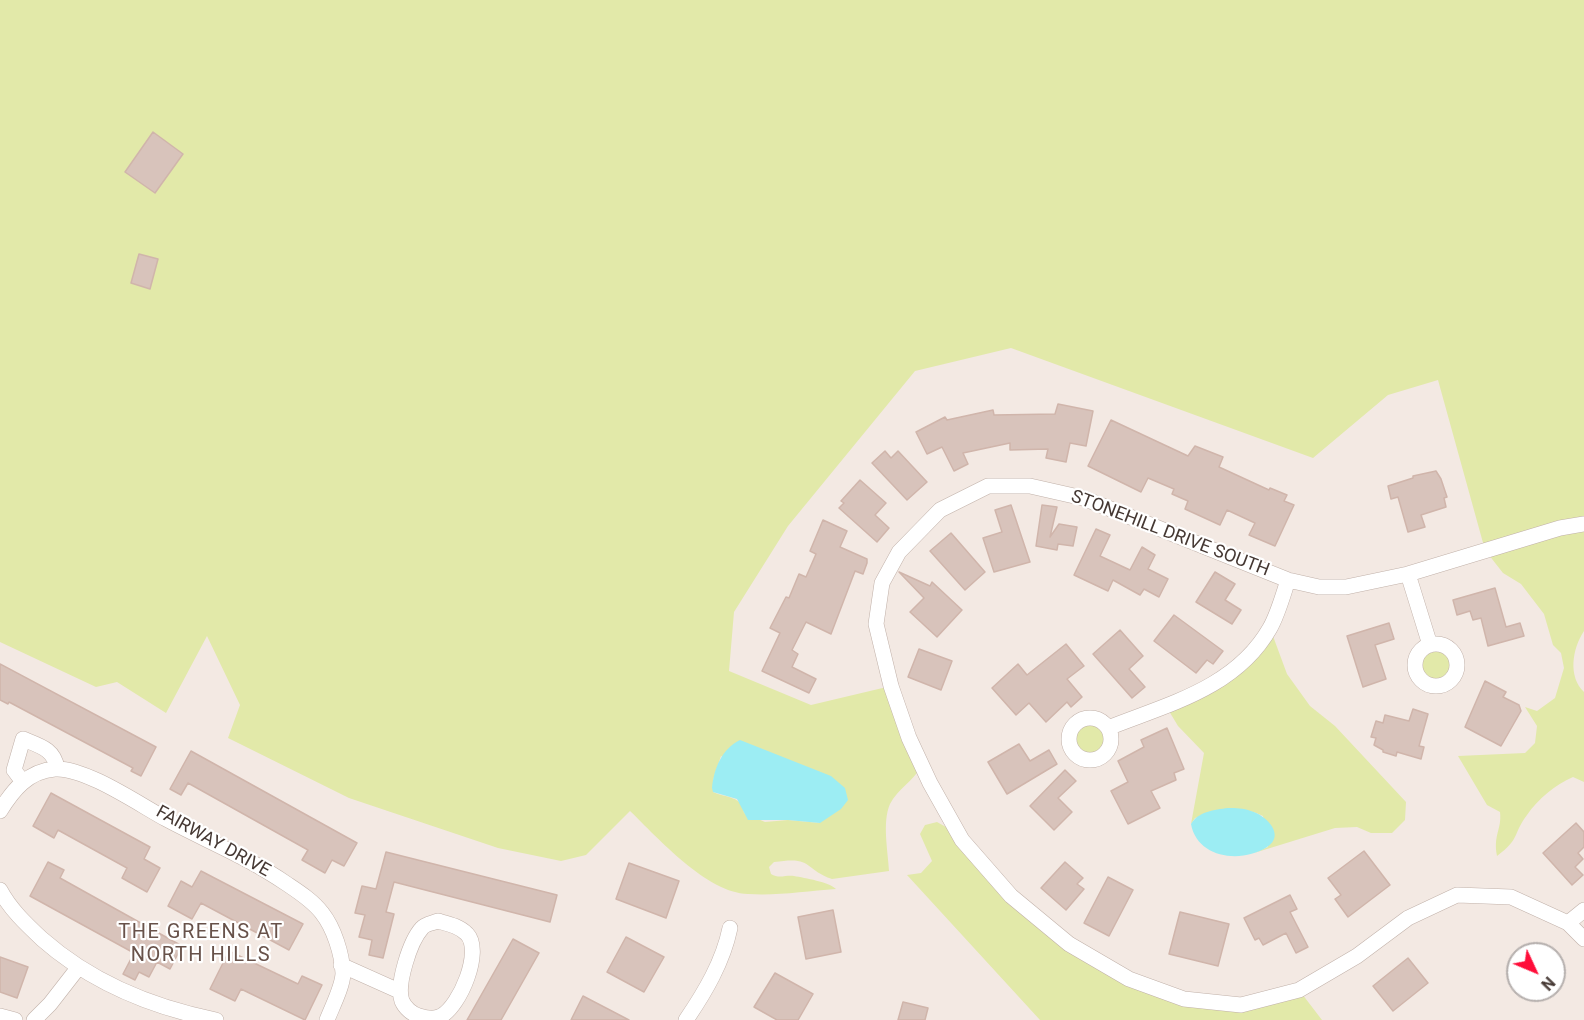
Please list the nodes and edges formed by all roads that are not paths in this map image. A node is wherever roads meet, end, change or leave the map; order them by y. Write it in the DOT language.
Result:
graph roads {
  1 [pos="1584,524"];
  2 [pos="1408,574"];
  3 [pos="1288,580"];
  4 [pos="1430,645"];
  5 [pos="1108,728"];
  6 [pos="57,768"];
  7 [pos="23,782"];
  8 [pos="0,811"];
  9 [pos="0,890"];
  10 [pos="1584,910"];
  11 [pos="1568,923"];
  12 [pos="730,928"];
  13 [pos="1584,939"];
  14 [pos="341,965"];
  15 [pos="78,968"];
  16 [pos="399,991"];
  17 [pos="0,1016"];
  18 [pos="15,1020"];
  19 [pos="34,1020"];
  20 [pos="216,1020"];
  21 [pos="327,1020"];
  22 [pos="686,1020"];
  1 -- 2 [label="street, STONEHILL DRIVE SOUTH"];
  2 -- 3 [label="street, STONEHILL DRIVE SOUTH"];
  2 -- 4 [label="street"];
  3 -- 5 [label="street"];
  3 -- 11 [label="street, STONEHILL DRIVE SOUTH"];
  6 -- 7 [label="street"];
  6 -- 7 [label="street"];
  6 -- 14 [label="street, FAIRWAY DRIVE"];
  7 -- 8 [label="street"];
  9 -- 15 [label="street"];
  10 -- 11 [label="street"];
  11 -- 13 [label="street, STONEHILL DRIVE SOUTH"];
  12 -- 22 [label="street"];
  14 -- 16 [label="street"];
  14 -- 21 [label="street, FAIRWAY DRIVE"];
  15 -- 19 [label="street"];
  15 -- 20 [label="street"];
  16 -- 16 [label="street"];
  17 -- 18 [label="street"];
}
